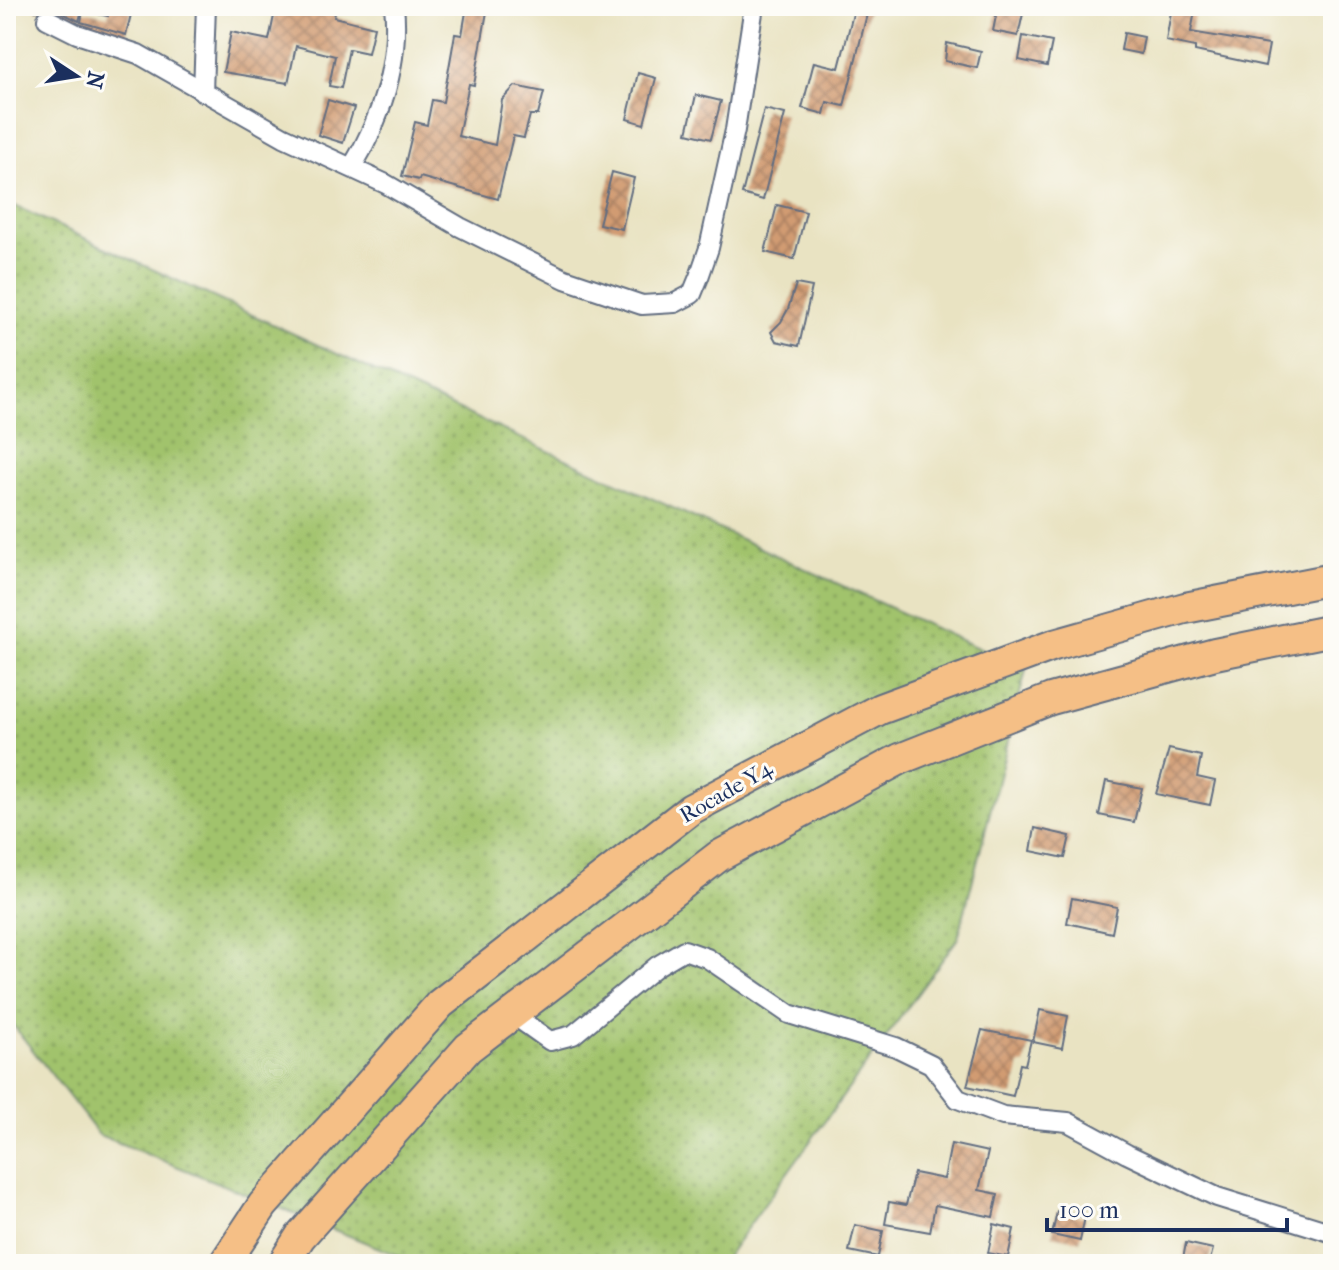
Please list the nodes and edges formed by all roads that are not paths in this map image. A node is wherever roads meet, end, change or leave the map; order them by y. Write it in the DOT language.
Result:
graph roads {
  1 [pos="206,6"];
  2 [pos="394,6"];
  3 [pos="754,6"];
  4 [pos="47,19"];
  5 [pos="203,92"];
  6 [pos="352,167"];
  7 [pos="1333,579"];
  8 [pos="1333,630"];
  9 [pos="512,1014"];
  10 [pos="1333,1233"];
  11 [pos="224,1264"];
  12 [pos="283,1264"];
  1 -- 5 [label="street"];
  2 -- 6 [label="street"];
  3 -- 6 [label="street"];
  4 -- 5 [label="street"];
  5 -- 6 [label="street"];
  7 -- 11 [label="highway, Rocade Y4"];
  8 -- 9 [label="highway"];
  9 -- 10 [label="street"];
  9 -- 12 [label="highway"];
}
